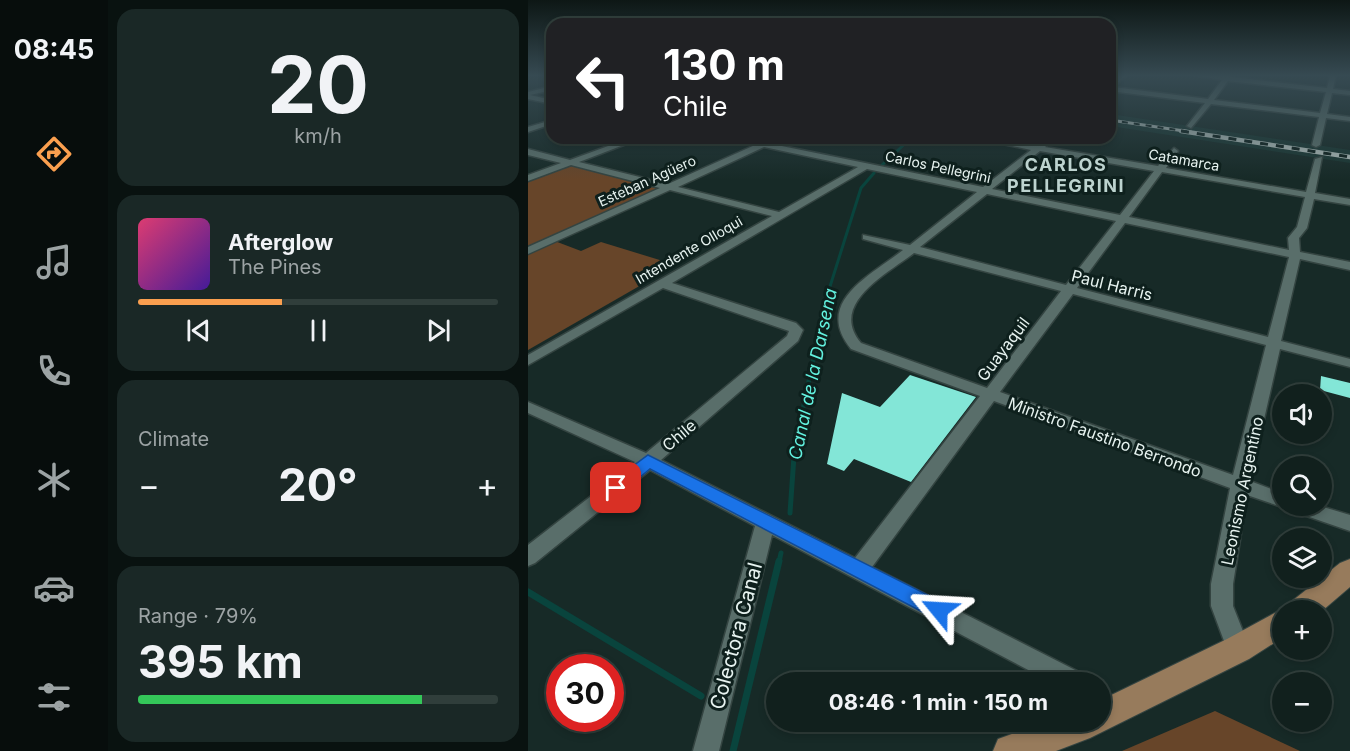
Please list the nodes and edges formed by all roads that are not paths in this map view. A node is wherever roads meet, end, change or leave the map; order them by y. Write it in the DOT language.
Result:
graph roads {
  1 [pos="1204,110"];
  2 [pos="1275,110"];
  3 [pos="1324,110"];
  4 [pos="1323,116"];
  5 [pos="1350,119"];
  6 [pos="546,124"];
  7 [pos="1191,126"];
  8 [pos="528,130"];
  9 [pos="622,144"];
  10 [pos="759,144"];
  11 [pos="1015,144"];
  12 [pos="1044,144"];
  13 [pos="764,145"];
  14 [pos="1316,145"];
  15 [pos="1039,148"];
  16 [pos="1174,151"];
  17 [pos="528,152"];
  18 [pos="1319,159"];
  19 [pos="570,163"];
  20 [pos="867,166"];
  21 [pos="1160,170"];
  22 [pos="528,178"];
  23 [pos="669,187"];
  24 [pos="985,190"];
  25 [pos="1309,195"];
  26 [pos="1350,202"];
  27 [pos="780,214"];
  28 [pos="1124,219"];
  29 [pos="867,237"];
  30 [pos="910,250"];
  31 [pos="528,251"];
  32 [pos="1295,255"];
  33 [pos="1350,266"];
  34 [pos="662,284"];
  35 [pos="1070,291"];
  36 [pos="1275,344"];
  37 [pos="528,361"];
  38 [pos="1350,363"];
  39 [pos="990,396"];
  40 [pos="528,407"];
  41 [pos="648,461"];
  42 [pos="1240,485"];
  43 [pos="1272,496"];
  44 [pos="1329,516"];
  45 [pos="766,521"];
  46 [pos="1350,523"];
  47 [pos="528,557"];
  48 [pos="859,568"];
  49 [pos="1350,571"];
  50 [pos="1314,600"];
  51 [pos="1272,628"];
  52 [pos="1238,649"];
  53 [pos="1055,672"];
  54 [pos="1111,709"];
  55 [pos="1057,732"];
  56 [pos="705,751"];
  57 [pos="1010,751"];
  1 -- 7 [label="street"];
  2 -- 4 [label="street"];
  3 -- 4 [label="street"];
  4 -- 5 [label="street"];
  4 -- 14 [label="street"];
  6 -- 8 [label="street"];
  9 -- 19 [label="street"];
  10 -- 13 [label="street, Carlos Pellegrini"];
  11 -- 15 [label="street, Catamarca"];
  12 -- 15 [label="street"];
  13 -- 20 [label="street, Carlos Pellegrini"];
  13 -- 23 [label="street, Esteban Agüero"];
  15 -- 21 [label="street, Catamarca"];
  15 -- 24 [label="street"];
  16 -- 21 [label="street, Guayaquil"];
  17 -- 19 [label="street"];
  18 -- 25 [label="street, Leonismo Argentino"];
  19 -- 22 [label="street"];
  19 -- 23 [label="street"];
  20 -- 24 [label="street, Carlos Pellegrini"];
  20 -- 27 [label="street, Intendente Olloqui"];
  21 -- 25 [label="street, Catamarca"];
  21 -- 28 [label="street, Guayaquil"];
  23 -- 27 [label="street"];
  23 -- 31 [label="street, Esteban Agüero"];
  24 -- 28 [label="street, Carlos Pellegrini"];
  24 -- 30 [label="street"];
  25 -- 26 [label="street, Catamarca"];
  25 -- 32 [label="street, Leonismo Argentino"];
  27 -- 34 [label="street, Intendente Olloqui"];
  28 -- 32 [label="street, Carlos Pellegrini"];
  28 -- 35 [label="street, Guayaquil"];
  29 -- 30 [label="street, Paul Harris"];
  30 -- 35 [label="street, Paul Harris"];
  30 -- 39 [label="street, Ministro Faustino Berrondo"];
  32 -- 33 [label="street, Carlos Pellegrini"];
  32 -- 36 [label="street, Leonismo Argentino"];
  34 -- 37 [label="street, Intendente Olloqui"];
  34 -- 41 [label="street, Chile"];
  35 -- 36 [label="street, Paul Harris"];
  35 -- 39 [label="street, Guayaquil"];
  36 -- 38 [label="street, Paul Harris"];
  36 -- 42 [label="street, Leonismo Argentino"];
  39 -- 42 [label="street, Ministro Faustino Berrondo"];
  39 -- 48 [label="street, Guayaquil"];
  40 -- 41 [label="street"];
  41 -- 45 [label="street"];
  41 -- 47 [label="street, Chile"];
  42 -- 43 [label="street, Ministro Faustino Berrondo"];
  42 -- 52 [label="street, Leonismo Argentino"];
  44 -- 46 [label="street"];
  45 -- 48 [label="street"];
  45 -- 56 [label="street, Colectora Canal"];
  48 -- 53 [label="street"];
  49 -- 50 [label="main road"];
  51 -- 52 [label="main road"];
  52 -- 54 [label="main road"];
  55 -- 57 [label="main road"];
}
